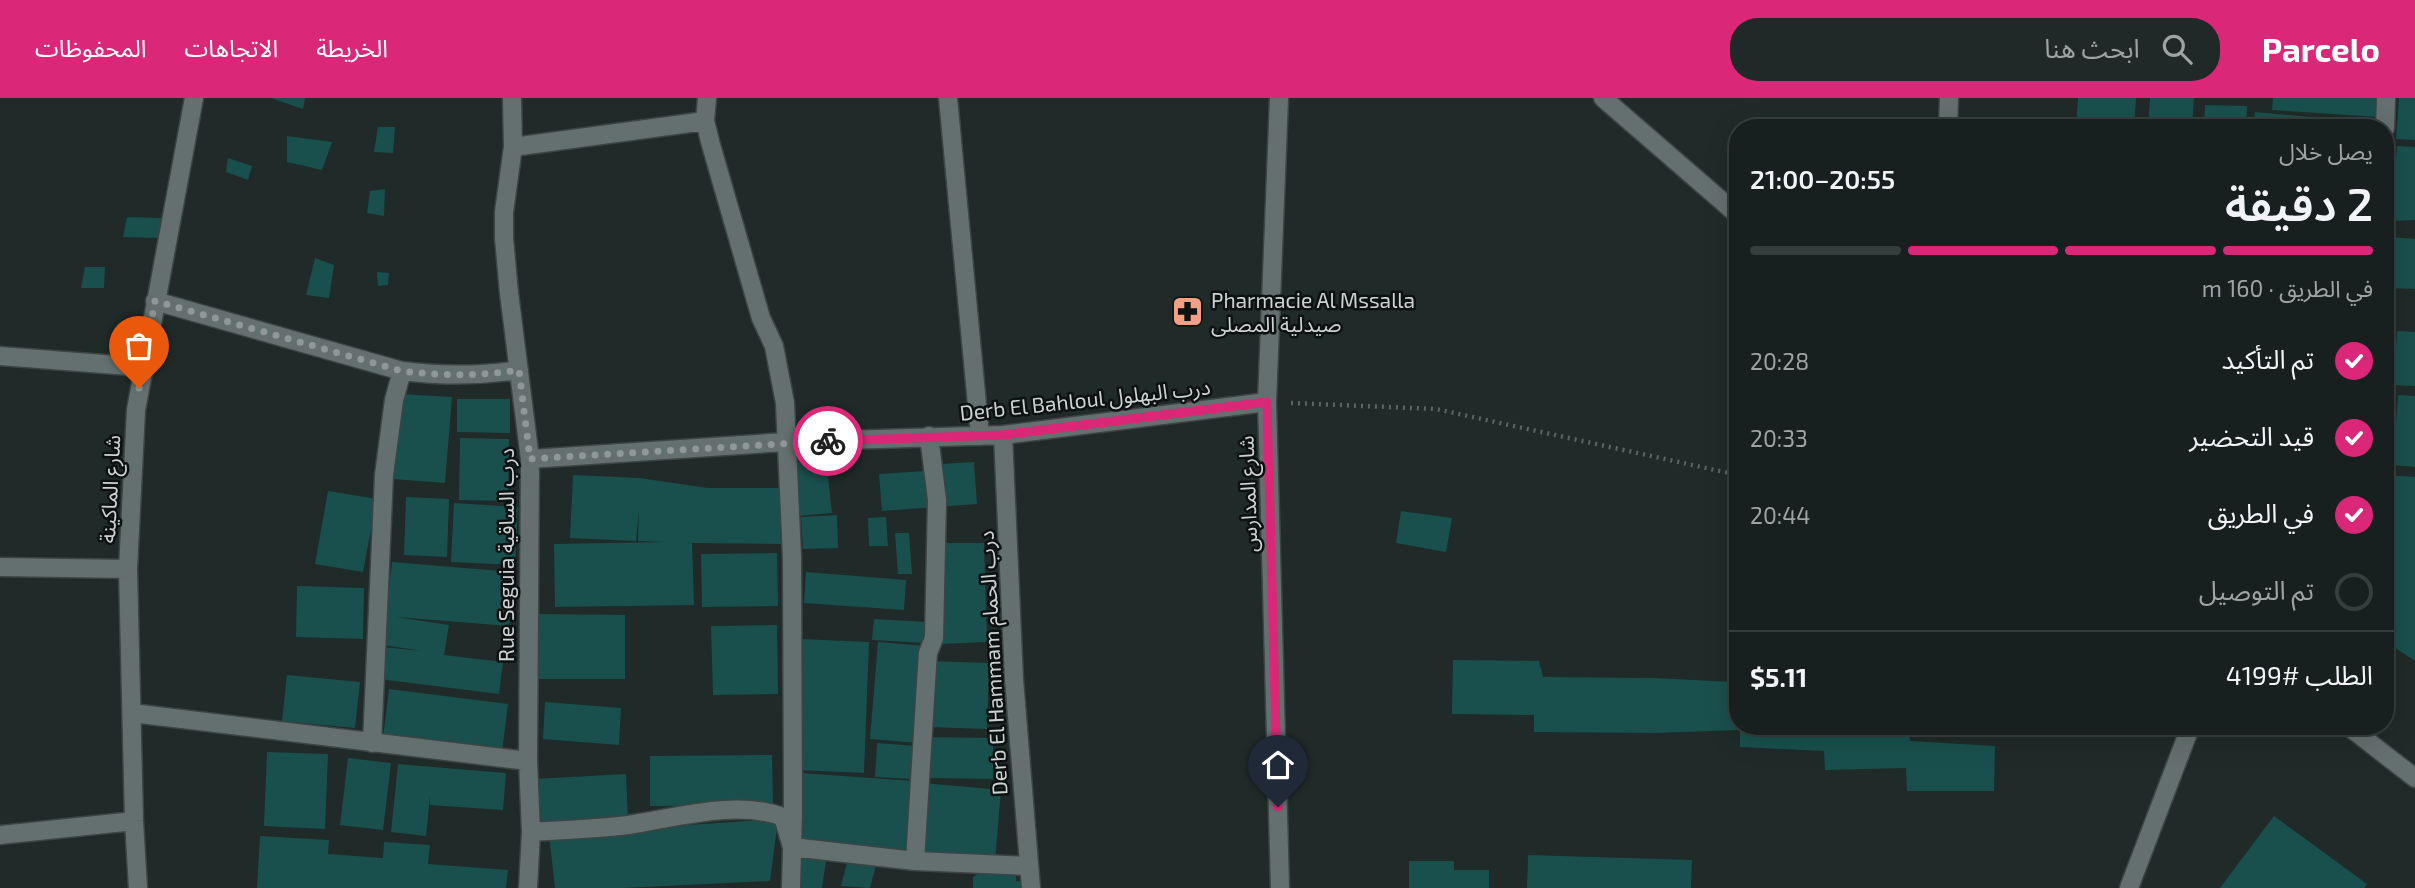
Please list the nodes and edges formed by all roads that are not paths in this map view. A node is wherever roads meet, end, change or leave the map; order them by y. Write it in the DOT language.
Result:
graph roads {
  1 [pos="194,98"];
  2 [pos="512,98"];
  3 [pos="706,98"];
  4 [pos="948,98"];
  5 [pos="1279,98"];
  6 [pos="1949,98"];
  7 [pos="2385,98"];
  8 [pos="1612,101"];
  9 [pos="1948,119"];
  10 [pos="2385,119"];
  11 [pos="705,121"];
  12 [pos="513,146"];
  13 [pos="1729,207"];
  14 [pos="155,301"];
  15 [pos="0,356"];
  16 [pos="142,367"];
  17 [pos="519,370"];
  18 [pos="402,371"];
  19 [pos="1267,402"];
  20 [pos="1003,435"];
  21 [pos="929,436"];
  22 [pos="980,436"];
  23 [pos="785,442"];
  24 [pos="530,459"];
  25 [pos="0,567"];
  26 [pos="128,569"];
  27 [pos="132,713"];
  28 [pos="2187,735"];
  29 [pos="2360,735"];
  30 [pos="372,743"];
  31 [pos="528,761"];
  32 [pos="2415,778"];
  33 [pos="134,821"];
  34 [pos="531,832"];
  35 [pos="0,835"];
  36 [pos="792,847"];
  37 [pos="915,861"];
  38 [pos="1028,866"];
  39 [pos="138,888"];
  40 [pos="528,888"];
  41 [pos="790,888"];
  42 [pos="1031,888"];
  43 [pos="1280,888"];
  44 [pos="2129,888"];
  1 -- 14 [label="street, شارع الماكينة"];
  2 -- 12 [label="street, Rue Seguia درب الساقية"];
  3 -- 11 [label="street"];
  4 -- 22 [label="street"];
  5 -- 19 [label="street, شارع المدارس"];
  6 -- 9 [label="street"];
  7 -- 10 [label="street"];
  8 -- 13 [label="street"];
  11 -- 12 [label="street"];
  11 -- 23 [label="street"];
  12 -- 17 [label="street, Rue Seguia درب الساقية"];
  14 -- 16 [label="street, شارع الماكينة"];
  14 -- 18 [label="street"];
  15 -- 16 [label="street"];
  16 -- 26 [label="street, شارع الماكينة"];
  17 -- 18 [label="street"];
  17 -- 24 [label="street, Rue Seguia درب الساقية"];
  18 -- 30 [label="street"];
  19 -- 20 [label="street, Derb El Bahloul درب البهلول"];
  19 -- 43 [label="street, شارع المدارس"];
  20 -- 22 [label="street, Derb El Bahloul درب البهلول"];
  20 -- 38 [label="street, Derb El Hammam درب الحمام"];
  21 -- 22 [label="street, Derb El Bahloul درب البهلول"];
  21 -- 23 [label="street, Derb El Bahloul درب البهلول"];
  21 -- 37 [label="street"];
  23 -- 24 [label="street, Derb El Bahloul درب البهلول"];
  23 -- 36 [label="street"];
  24 -- 31 [label="street, Rue Seguia درب الساقية"];
  25 -- 26 [label="street"];
  26 -- 27 [label="street, شارع الماكينة"];
  27 -- 30 [label="street"];
  27 -- 33 [label="street, شارع الماكينة"];
  28 -- 44 [label="street"];
  29 -- 32 [label="street"];
  30 -- 31 [label="street"];
  31 -- 34 [label="street, Rue Seguia درب الساقية"];
  33 -- 35 [label="street"];
  33 -- 39 [label="street, شارع الماكينة"];
  34 -- 36 [label="street"];
  34 -- 40 [label="street, Rue Seguia درب الساقية"];
  36 -- 37 [label="street"];
  36 -- 41 [label="street"];
  37 -- 38 [label="street"];
  38 -- 42 [label="street, Derb El Hammam درب الحمام"];
}
